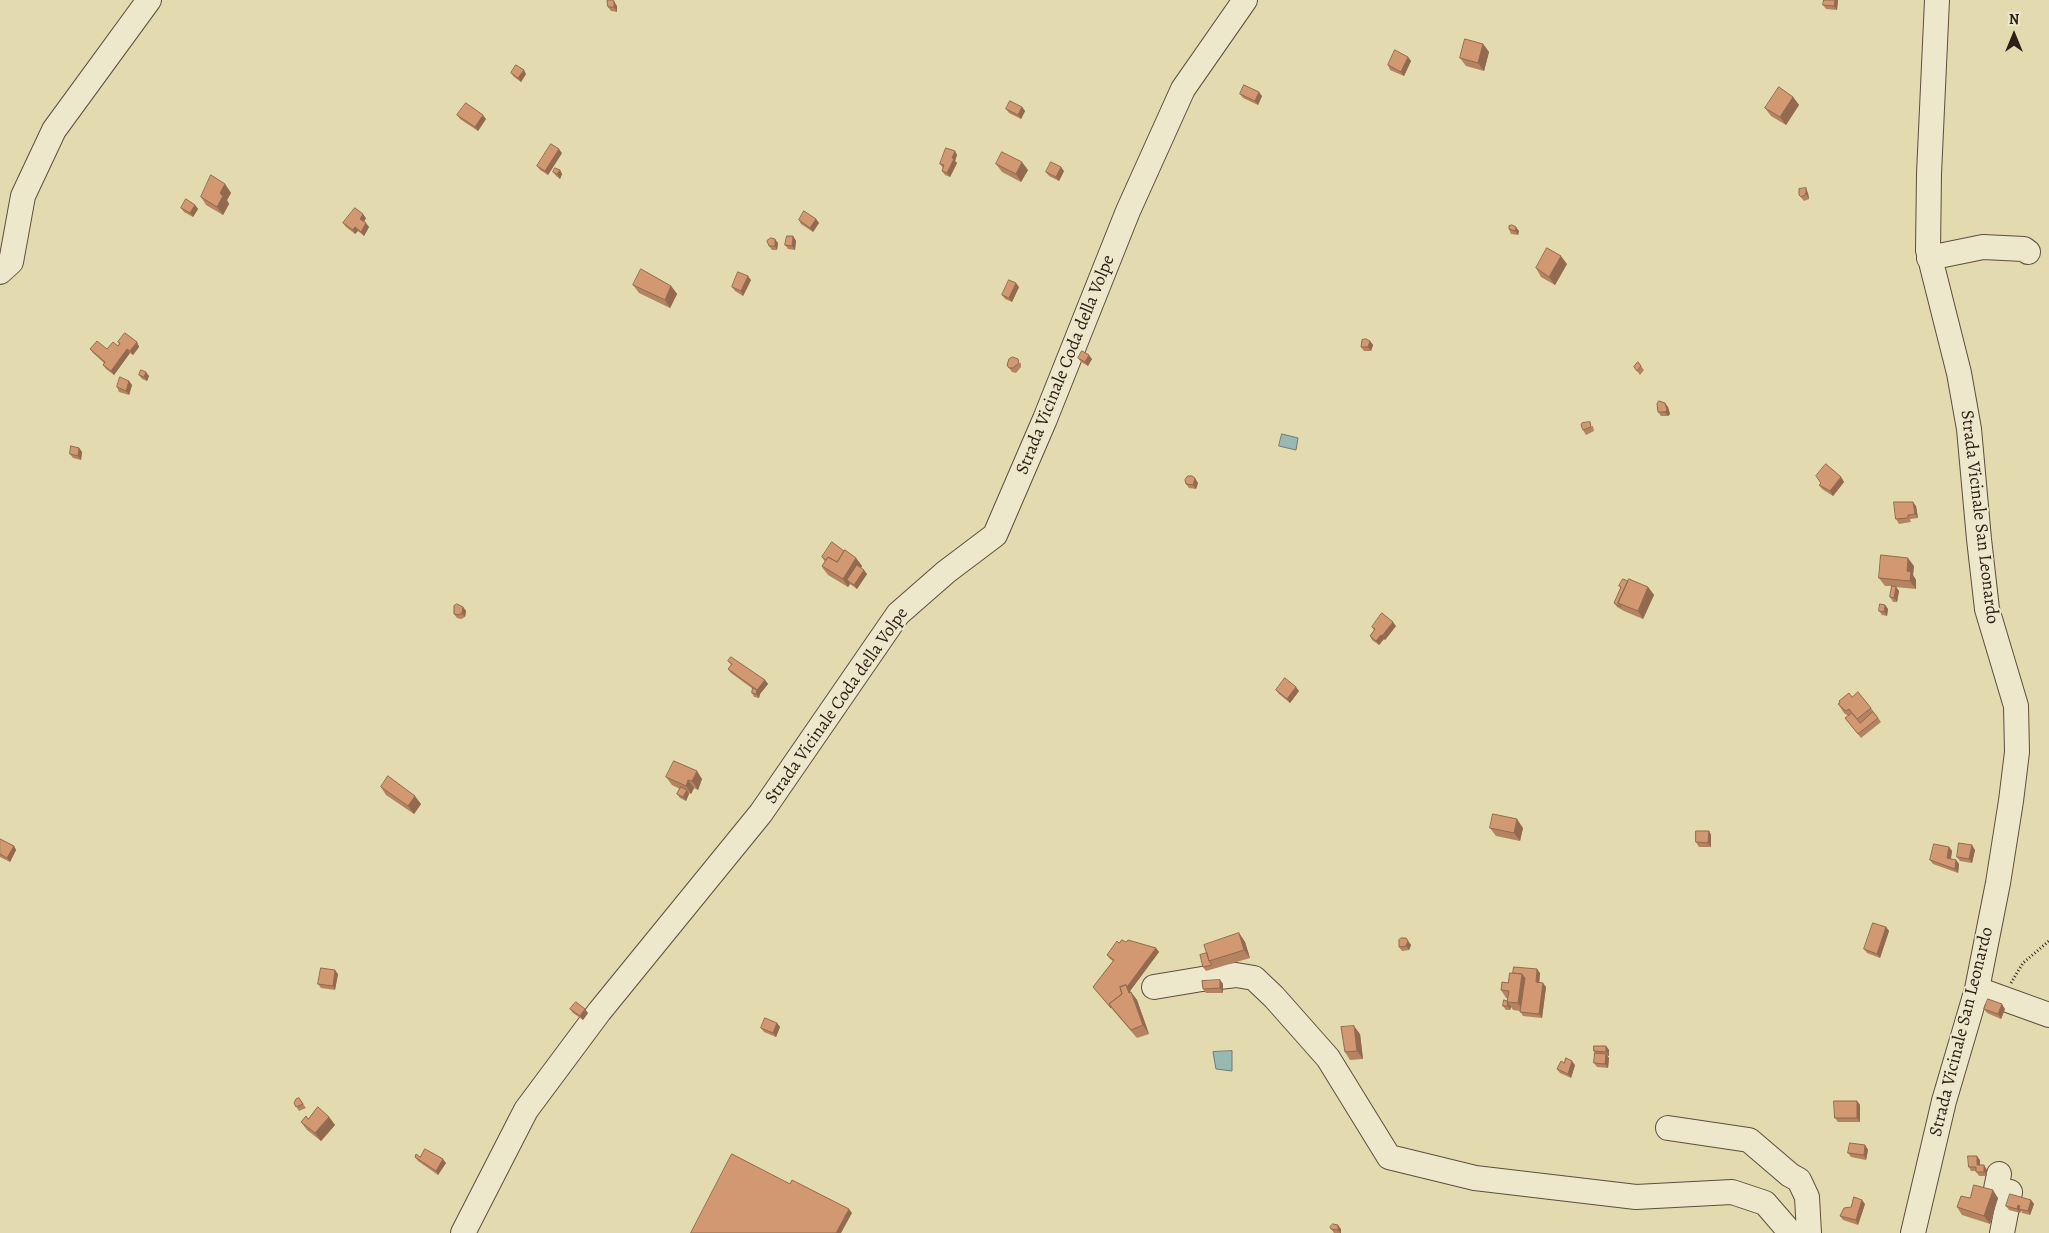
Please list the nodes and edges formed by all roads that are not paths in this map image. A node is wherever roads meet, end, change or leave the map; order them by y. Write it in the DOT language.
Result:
graph roads {
  1 [pos="149,0"];
  2 [pos="1245,0"];
  3 [pos="1937,0"];
  4 [pos="2028,252"];
  5 [pos="1930,258"];
  6 [pos="0,272"];
  7 [pos="1154,987"];
  8 [pos="1977,989"];
  9 [pos="2049,1015"];
  10 [pos="1668,1128"];
  11 [pos="1999,1174"];
  12 [pos="463,1233"];
  13 [pos="1790,1233"];
  14 [pos="1809,1233"];
  15 [pos="1913,1233"];
  16 [pos="2002,1233"];
  1 -- 6 [label="street"];
  2 -- 12 [label="street, Strada Vicinale Coda della Volpe"];
  3 -- 5 [label="street, Strada Vicinale San Leonardo"];
  4 -- 5 [label="street"];
  5 -- 8 [label="street, Strada Vicinale San Leonardo"];
  7 -- 13 [label="street"];
  8 -- 9 [label="street"];
  8 -- 15 [label="street, Strada Vicinale San Leonardo"];
  10 -- 14 [label="street"];
  11 -- 16 [label="street"];
}
